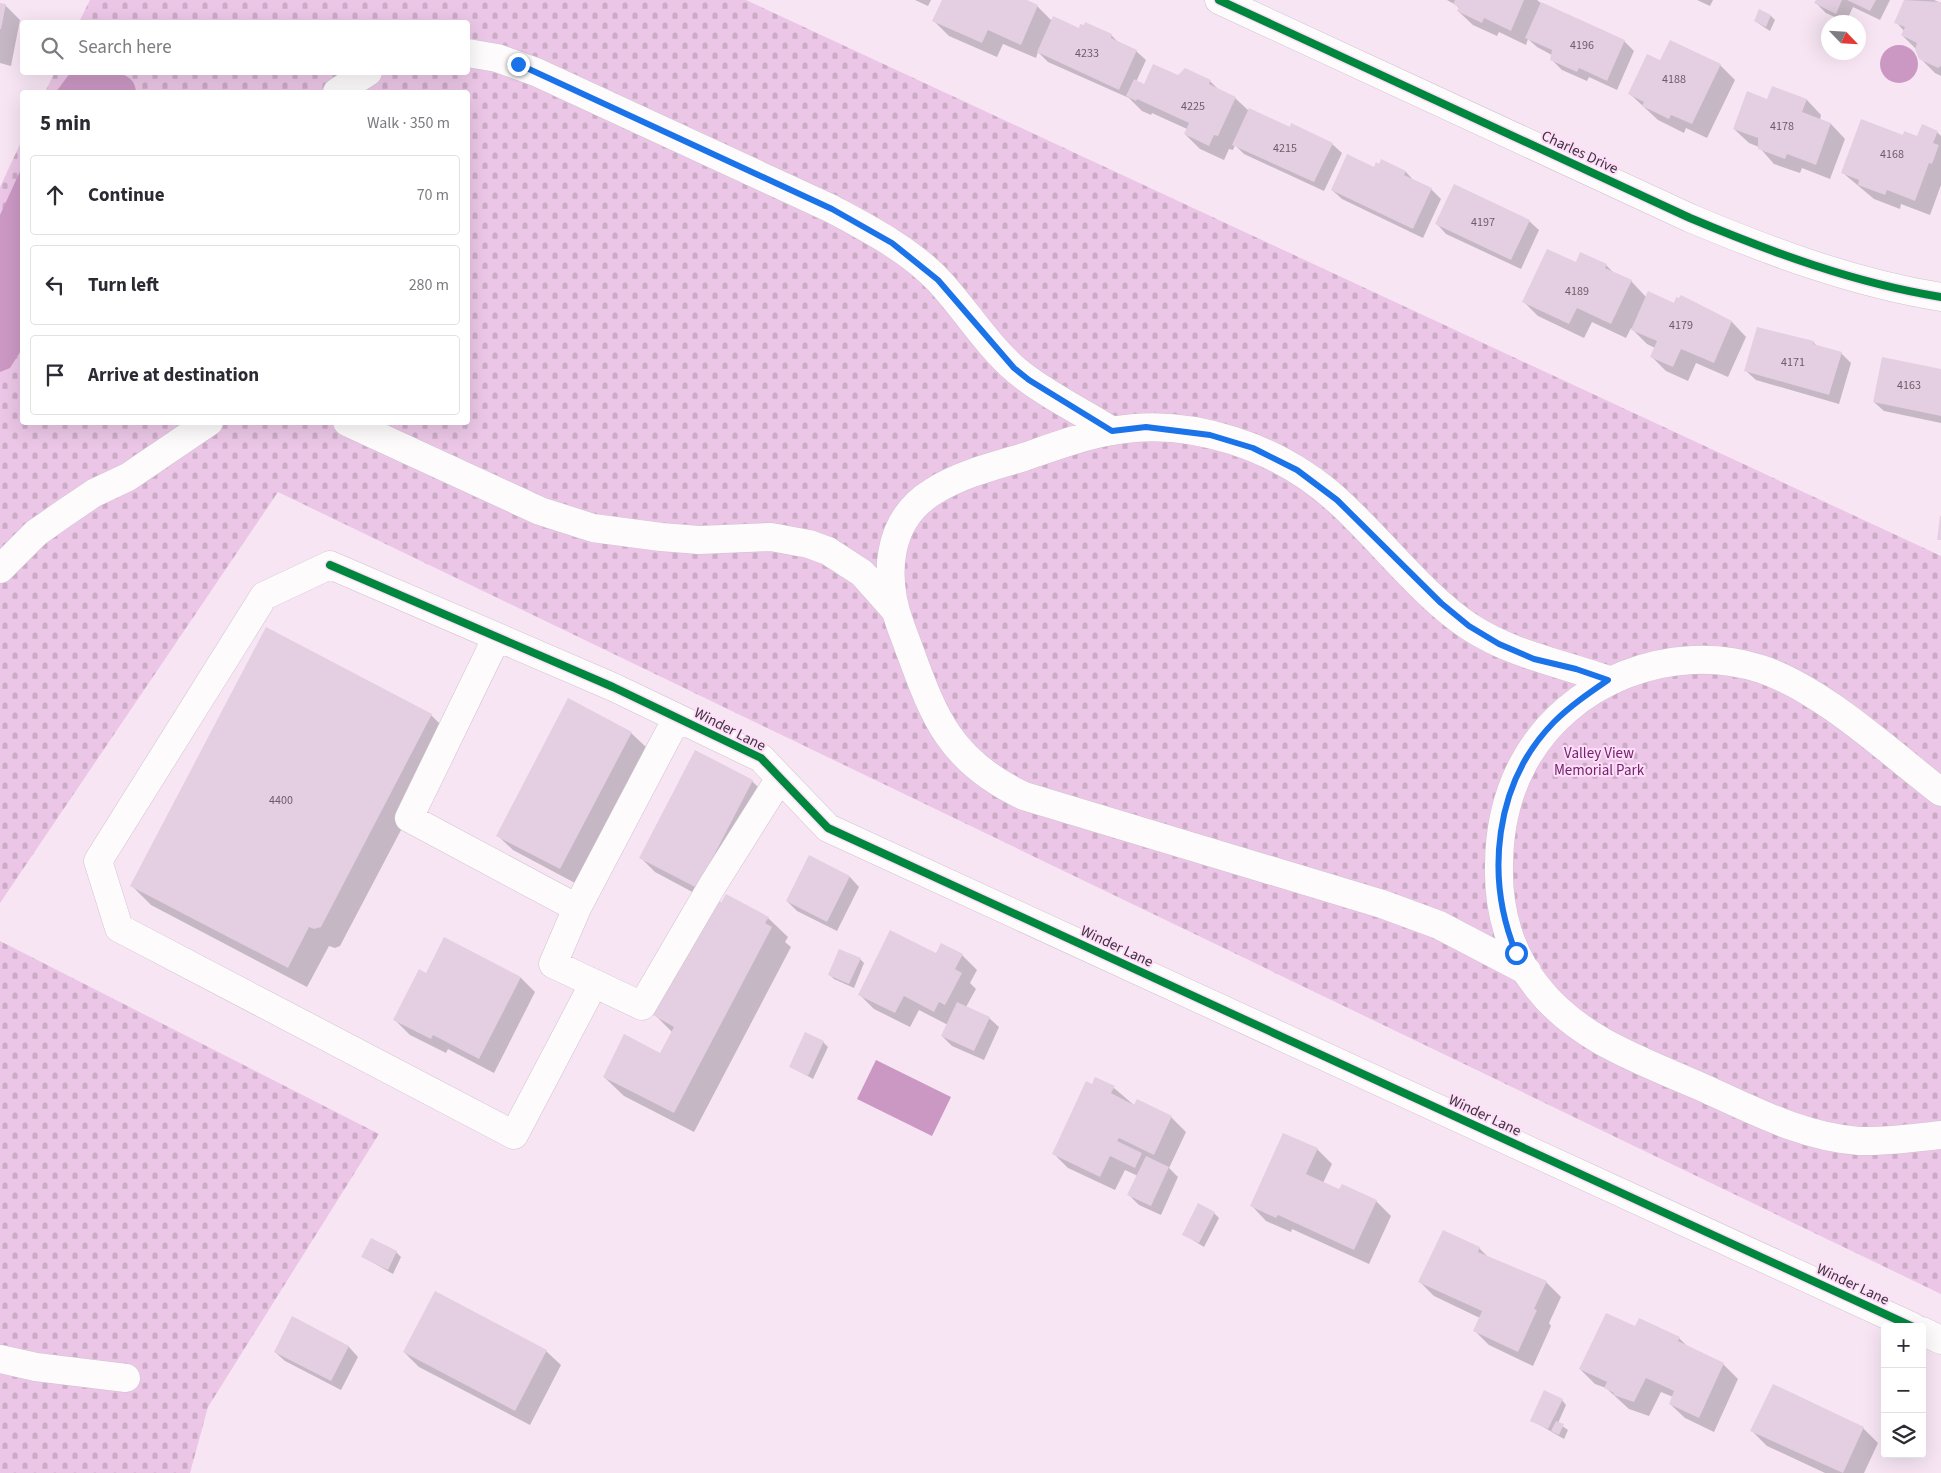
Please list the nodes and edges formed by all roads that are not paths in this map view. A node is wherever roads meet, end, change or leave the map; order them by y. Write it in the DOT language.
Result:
graph roads {
  1 [pos="1219,0"];
  2 [pos="470,53"];
  3 [pos="363,75"];
  4 [pos="340,90"];
  5 [pos="1941,296"];
  6 [pos="213,425"];
  7 [pos="354,425"];
  8 [pos="1112,431"];
  9 [pos="0,569"];
  10 [pos="894,609"];
  11 [pos="497,637"];
  12 [pos="1608,680"];
  13 [pos="677,718"];
  14 [pos="780,778"];
  15 [pos="1941,792"];
  16 [pos="577,908"];
  17 [pos="1527,971"];
  18 [pos="594,984"];
  19 [pos="1941,1134"];
  20 [pos="1904,1323"];
  21 [pos="1926,1333"];
  22 [pos="1941,1340"];
  23 [pos="0,1359"];
  24 [pos="126,1378"];
  1 -- 5 [label="street, Charles Drive"];
  2 -- 8 [label="street"];
  3 -- 4 [label="street"];
  6 -- 9 [label="street"];
  7 -- 10 [label="street"];
  8 -- 10 [label="street"];
  8 -- 12 [label="street"];
  10 -- 17 [label="street"];
  11 -- 13 [label="street, Winder Lane"];
  11 -- 16 [label="street"];
  11 -- 18 [label="street, Winder Lane"];
  12 -- 15 [label="street"];
  12 -- 17 [label="street"];
  13 -- 14 [label="street, Winder Lane"];
  13 -- 16 [label="street"];
  14 -- 18 [label="street"];
  14 -- 20 [label="street, Winder Lane"];
  16 -- 18 [label="street"];
  17 -- 19 [label="street"];
  21 -- 22 [label="street"];
  23 -- 24 [label="street"];
}
